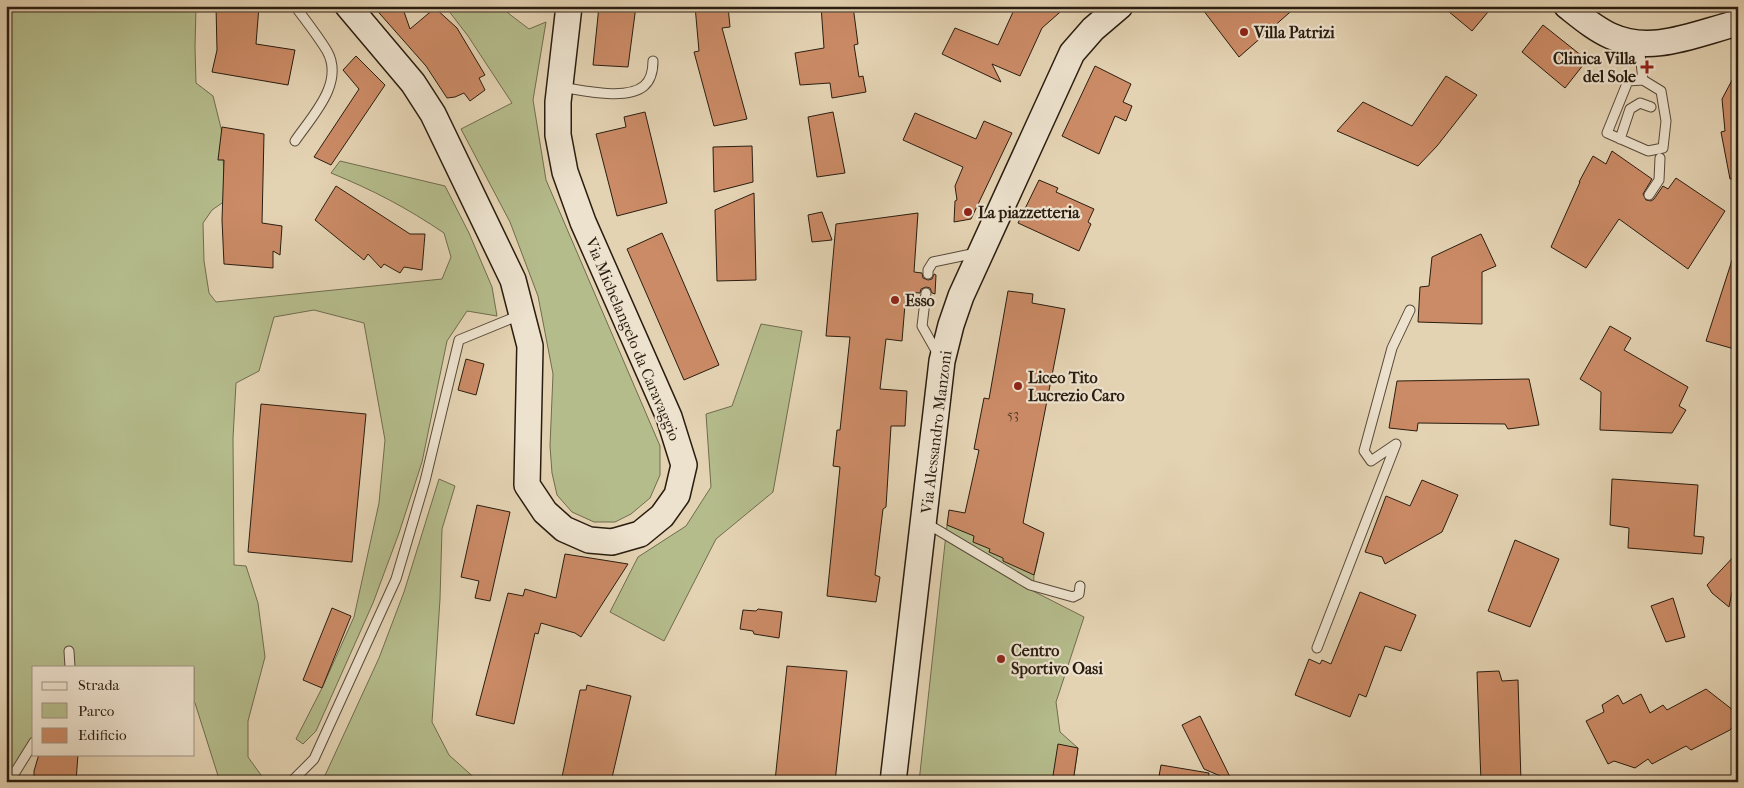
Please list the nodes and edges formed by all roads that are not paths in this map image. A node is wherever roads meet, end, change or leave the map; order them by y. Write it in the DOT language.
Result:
graph roads {
  1 [pos="296,6"];
  2 [pos="348,6"];
  3 [pos="570,6"];
  4 [pos="1120,6"];
  5 [pos="1567,6"];
  6 [pos="1738,22"];
  7 [pos="1639,44"];
  8 [pos="653,61"];
  9 [pos="1643,80"];
  10 [pos="560,87"];
  11 [pos="1651,107"];
  12 [pos="1620,139"];
  13 [pos="295,141"];
  14 [pos="1660,158"];
  15 [pos="1649,194"];
  16 [pos="981,252"];
  17 [pos="928,274"];
  18 [pos="926,293"];
  19 [pos="1410,310"];
  20 [pos="522,314"];
  21 [pos="942,361"];
  22 [pos="924,522"];
  23 [pos="1080,586"];
  24 [pos="1317,648"];
  25 [pos="69,651"];
  26 [pos="70,666"];
  27 [pos="32,745"];
  28 [pos="9,782"];
  29 [pos="291,782"];
  30 [pos="893,782"];
  1 -- 13 [label="lane"];
  2 -- 20 [label="main road, Via Michelangelo da Caravaggio"];
  3 -- 10 [label="main road, Via Michelangelo da Caravaggio"];
  4 -- 16 [label="main road, Via Alessandro Manzoni"];
  5 -- 7 [label="main road"];
  6 -- 7 [label="main road"];
  7 -- 9 [label="lane"];
  8 -- 10 [label="lane"];
  9 -- 12 [label="lane"];
  9 -- 12 [label="lane"];
  10 -- 20 [label="main road, Via Michelangelo da Caravaggio"];
  11 -- 12 [label="lane"];
  14 -- 15 [label="lane"];
  16 -- 17 [label="lane"];
  16 -- 21 [label="main road, Via Alessandro Manzoni"];
  18 -- 21 [label="lane"];
  19 -- 24 [label="lane"];
  20 -- 29 [label="lane"];
  21 -- 22 [label="main road, Via Alessandro Manzoni"];
  22 -- 23 [label="lane"];
  22 -- 30 [label="main road, Via Alessandro Manzoni"];
  25 -- 26 [label="lane"];
  27 -- 28 [label="lane"];
}
